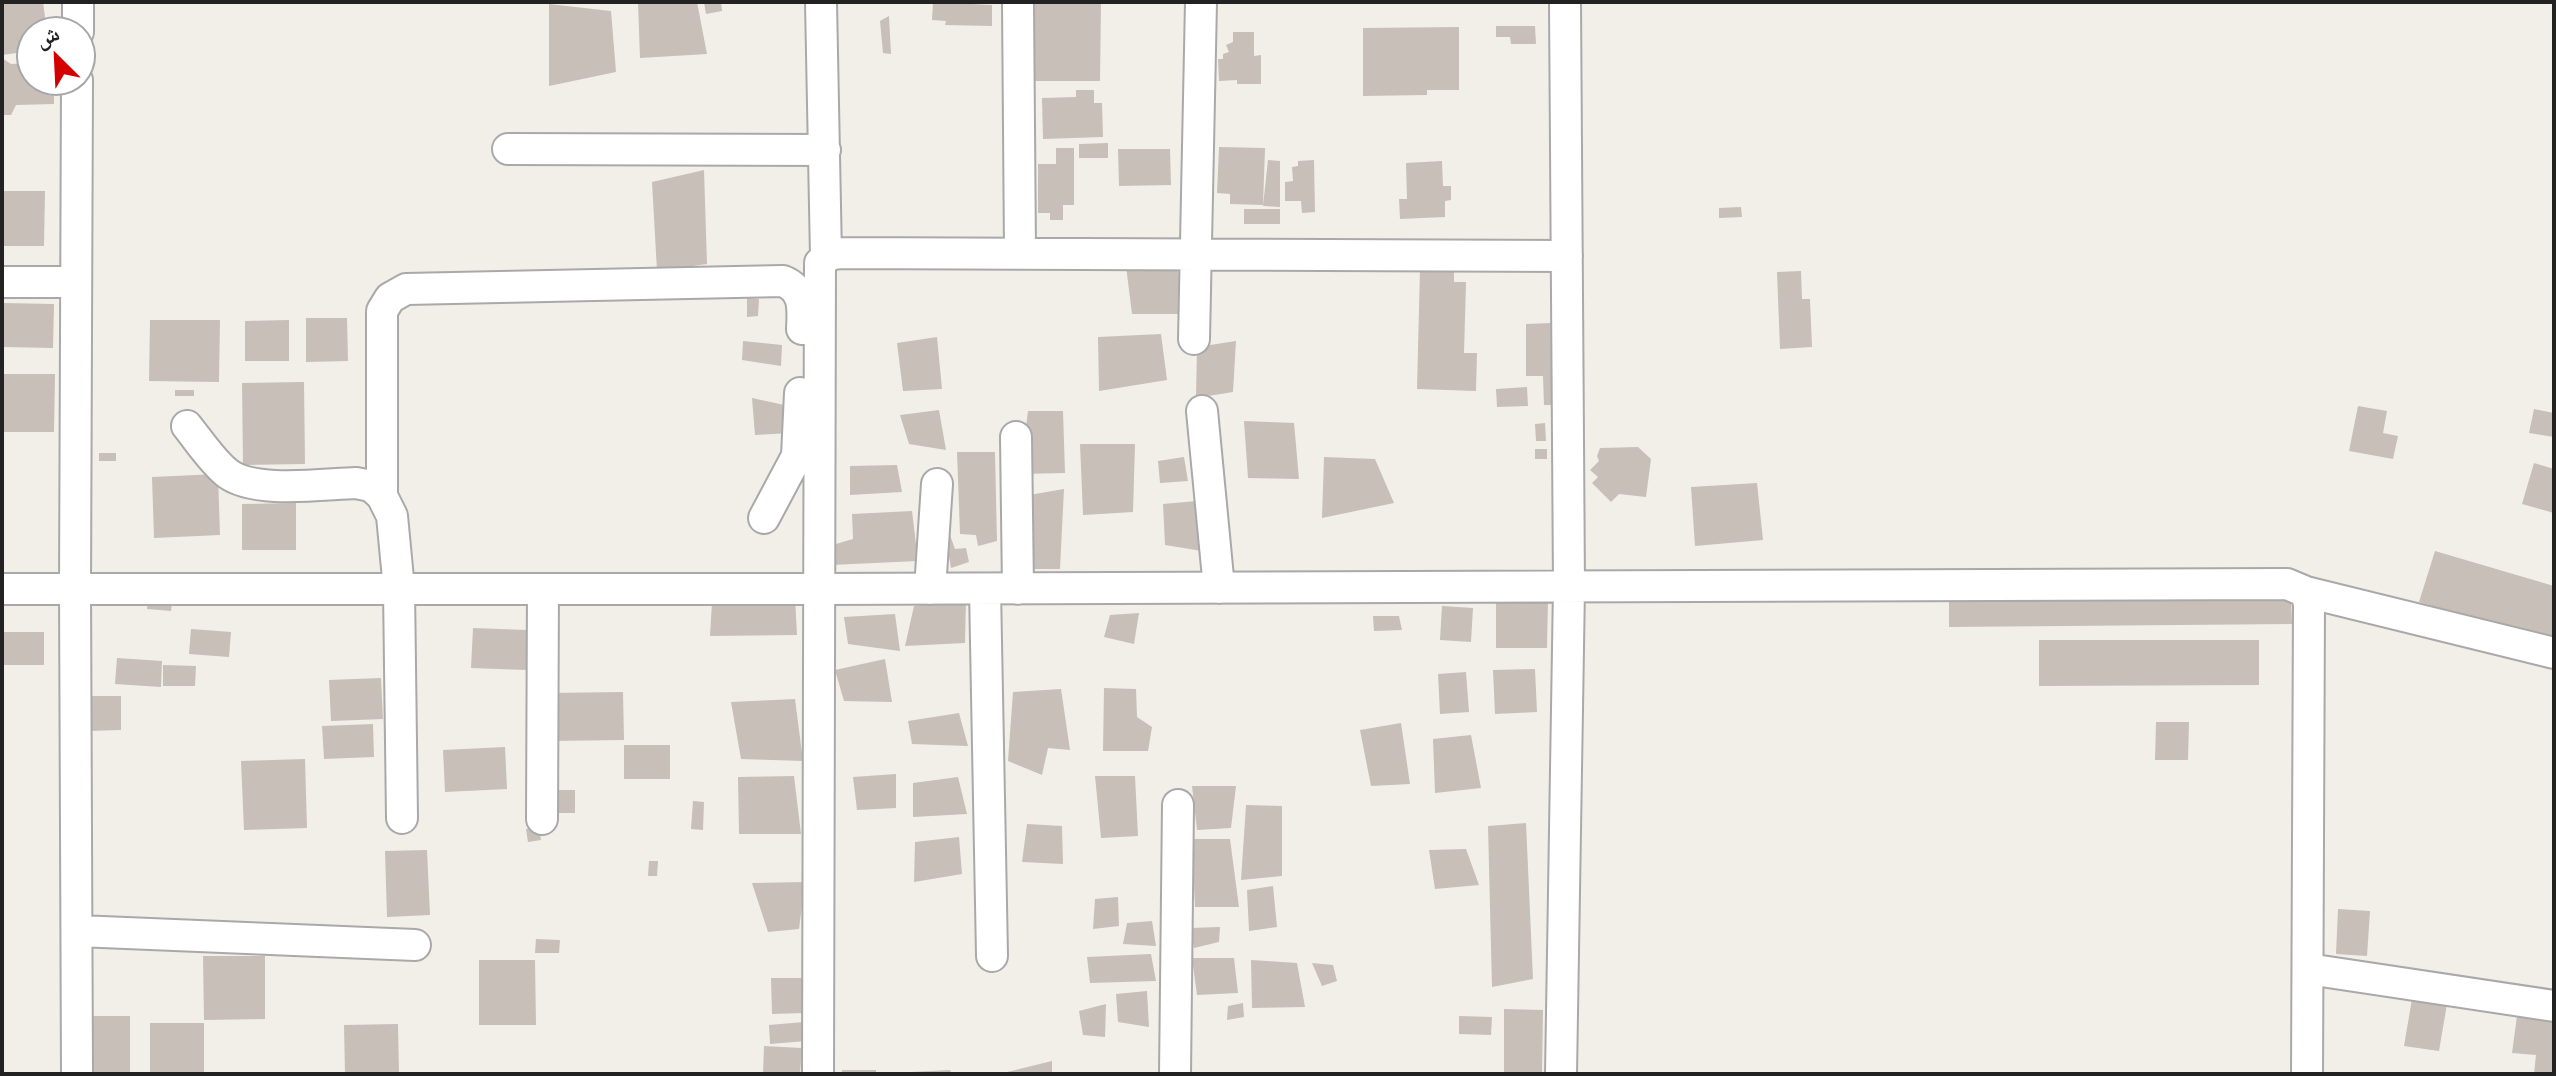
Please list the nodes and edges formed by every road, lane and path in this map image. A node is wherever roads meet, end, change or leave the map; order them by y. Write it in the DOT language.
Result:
graph roads {
  1 [pos="821,2"];
  2 [pos="1018,2"];
  3 [pos="1201,2"];
  4 [pos="1565,2"];
  5 [pos="77,96"];
  6 [pos="508,149"];
  7 [pos="825,150"];
  8 [pos="1020,253"];
  9 [pos="1194,254"];
  10 [pos="1567,256"];
  11 [pos="826,257"];
  12 [pos="2,282"];
  13 [pos="75,282"];
  14 [pos="1194,339"];
  15 [pos="1202,411"];
  16 [pos="187,426"];
  17 [pos="1016,437"];
  18 [pos="937,484"];
  19 [pos="382,496"];
  20 [pos="764,518"];
  21 [pos="1569,587"];
  22 [pos="1219,588"];
  23 [pos="2,589"];
  24 [pos="75,589"];
  25 [pos="399,589"];
  26 [pos="543,589"];
  27 [pos="819,589"];
  28 [pos="930,589"];
  29 [pos="985,589"];
  30 [pos="1018,589"];
  31 [pos="2306,592"];
  32 [pos="2554,653"];
  33 [pos="1178,805"];
  34 [pos="402,818"];
  35 [pos="542,819"];
  36 [pos="78,931"];
  37 [pos="415,945"];
  38 [pos="992,956"];
  39 [pos="2308,969"];
  40 [pos="2554,1006"];
  41 [pos="77,1074"];
  42 [pos="818,1074"];
  43 [pos="1175,1074"];
  44 [pos="1561,1074"];
  45 [pos="2307,1074"];
  1 -- 7 [label="street"];
  2 -- 8 [label="street"];
  3 -- 9 [label="street"];
  4 -- 10 [label="street"];
  5 -- 13 [label="street"];
  6 -- 7 [label="street"];
  7 -- 11 [label="street"];
  8 -- 9 [label="street"];
  8 -- 11 [label="street"];
  9 -- 10 [label="street"];
  9 -- 14 [label="street"];
  10 -- 21 [label="street"];
  11 -- 27 [label="street"];
  12 -- 13 [label="street"];
  13 -- 24 [label="street"];
  15 -- 22 [label="street"];
  16 -- 19 [label="street"];
  17 -- 30 [label="street"];
  18 -- 28 [label="street"];
  19 -- 20 [label="street"];
  19 -- 25 [label="street"];
  21 -- 22 [label="street"];
  21 -- 31 [label="street"];
  21 -- 44 [label="street"];
  22 -- 30 [label="street"];
  23 -- 24 [label="street"];
  24 -- 25 [label="street"];
  24 -- 36 [label="street"];
  25 -- 26 [label="street"];
  25 -- 34 [label="street"];
  26 -- 27 [label="street"];
  26 -- 35 [label="street"];
  27 -- 28 [label="street"];
  27 -- 42 [label="street"];
  28 -- 29 [label="street"];
  29 -- 30 [label="street"];
  29 -- 38 [label="street"];
  31 -- 32 [label="street"];
  31 -- 39 [label="street"];
  33 -- 43 [label="street"];
  36 -- 37 [label="street"];
  36 -- 41 [label="street"];
  39 -- 40 [label="street"];
  39 -- 45 [label="street"];
}
